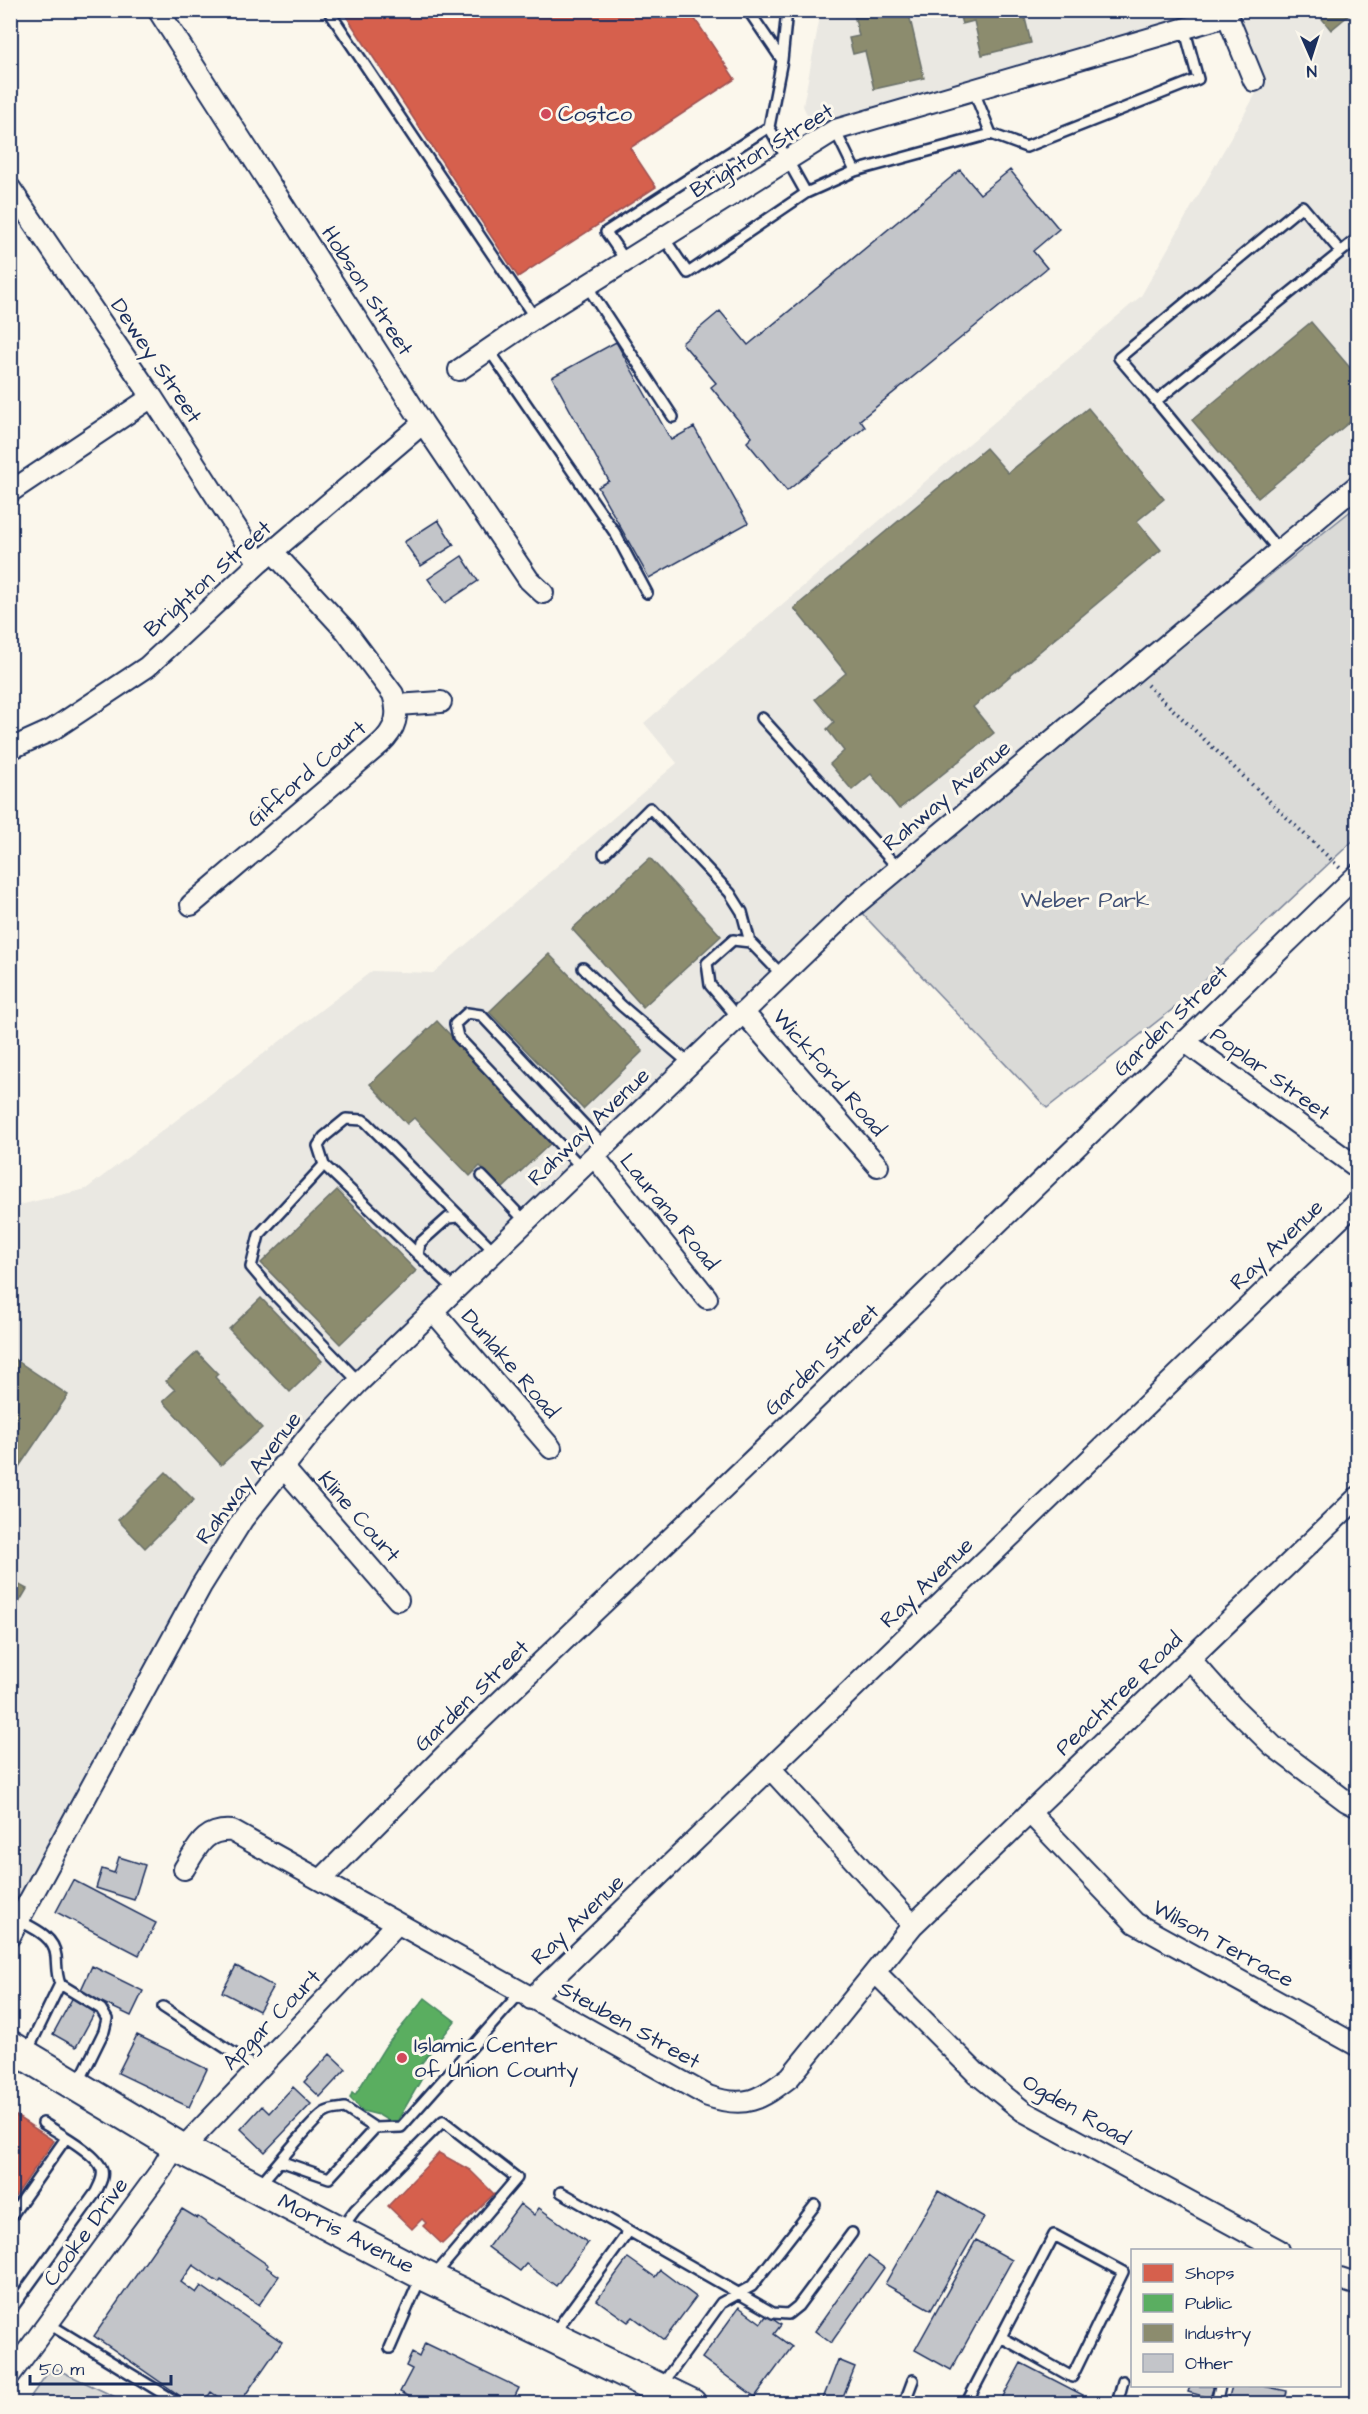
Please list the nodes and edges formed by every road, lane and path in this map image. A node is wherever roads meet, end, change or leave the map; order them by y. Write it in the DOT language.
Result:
graph roads {
  1 [pos="158,10"];
  2 [pos="328,10"];
  3 [pos="748,10"];
  4 [pos="787,10"];
  5 [pos="1226,13"];
  6 [pos="1184,27"];
  7 [pos="782,60"];
  8 [pos="1254,81"];
  9 [pos="973,89"];
  10 [pos="769,127"];
  11 [pos="835,130"];
  12 [pos="990,134"];
  13 [pos="787,159"];
  14 [pos="855,171"];
  15 [pos="10,188"];
  16 [pos="806,193"];
  17 [pos="664,238"];
  18 [pos="1358,238"];
  19 [pos="1341,251"];
  20 [pos="626,261"];
  21 [pos="587,286"];
  22 [pos="535,318"];
  23 [pos="489,350"];
  24 [pos="459,370"];
  25 [pos="152,397"];
  26 [pos="1156,401"];
  27 [pos="673,417"];
  28 [pos="423,423"];
  29 [pos="1358,485"];
  30 [pos="10,492"];
  31 [pos="1279,551"];
  32 [pos="266,558"];
  33 [pos="543,593"];
  34 [pos="647,593"];
  35 [pos="1134,672"];
  36 [pos="441,702"];
  37 [pos="397,705"];
  38 [pos="762,718"];
  39 [pos="10,749"];
  40 [pos="604,854"];
  41 [pos="899,869"];
  42 [pos="1354,877"];
  43 [pos="191,905"];
  44 [pos="750,942"];
  45 [pos="582,968"];
  46 [pos="782,975"];
  47 [pos="741,1015"];
  48 [pos="1184,1041"];
  49 [pos="690,1064"];
  50 [pos="593,1157"];
  51 [pos="324,1165"];
  52 [pos="878,1166"];
  53 [pos="1358,1168"];
  54 [pos="482,1176"];
  55 [pos="1358,1201"];
  56 [pos="458,1217"];
  57 [pos="526,1222"];
  58 [pos="495,1252"];
  59 [pos="418,1255"];
  60 [pos="455,1290"];
  61 [pos="707,1298"];
  62 [pos="433,1311"];
  63 [pos="359,1383"];
  64 [pos="551,1448"];
  65 [pos="282,1466"];
  66 [pos="1358,1497"];
  67 [pos="398,1600"];
  68 [pos="1190,1659"];
  69 [pos="770,1768"];
  70 [pos="1358,1807"];
  71 [pos="1030,1813"];
  72 [pos="184,1869"];
  73 [pos="321,1880"];
  74 [pos="397,1924"];
  75 [pos="914,1925"];
  76 [pos="14,1928"];
  77 [pos="876,1973"];
  78 [pos="60,1984"];
  79 [pos="526,1996"];
  80 [pos="163,2007"];
  81 [pos="1358,2046"];
  82 [pos="18,2050"];
  83 [pos="258,2069"];
  84 [pos="77,2086"];
  85 [pos="43,2123"];
  86 [pos="375,2128"];
  87 [pos="66,2138"];
  88 [pos="179,2147"];
  89 [pos="280,2161"];
  90 [pos="256,2188"];
  91 [pos="561,2192"];
  92 [pos="815,2205"];
  93 [pos="10,2218"];
  94 [pos="340,2231"];
  95 [pos="629,2231"];
  96 [pos="852,2232"];
  97 [pos="1278,2249"];
  98 [pos="427,2276"];
  99 [pos="1341,2278"];
  100 [pos="1358,2285"];
  101 [pos="739,2294"];
  102 [pos="10,2311"];
  103 [pos="49,2324"];
  104 [pos="553,2335"];
  105 [pos="1001,2337"];
  106 [pos="390,2348"];
  107 [pos="10,2374"];
  108 [pos="913,2380"];
  109 [pos="1123,2381"];
  110 [pos="1220,2387"];
  111 [pos="660,2388"];
  112 [pos="180,2403"];
  113 [pos="691,2403"];
  114 [pos="904,2403"];
  115 [pos="966,2403"];
  116 [pos="1117,2403"];
  117 [pos="1216,2403"];
  1 -- 28 [label="street, Hobson Street"];
  2 -- 22 [label="lane"];
  3 -- 7 [label="lane"];
  4 -- 7 [label="lane"];
  5 -- 6 [label="street, Brighton Street"];
  5 -- 8 [label="street"];
  6 -- 9 [label="street, Brighton Street"];
  6 -- 12 [label="lane"];
  7 -- 10 [label="lane"];
  9 -- 11 [label="street, Brighton Street"];
  9 -- 12 [label="lane"];
  10 -- 13 [label="lane"];
  10 -- 20 [label="lane"];
  11 -- 13 [label="street, Brighton Street"];
  11 -- 14 [label="lane"];
  12 -- 14 [label="lane"];
  13 -- 16 [label="lane"];
  13 -- 17 [label="street, Brighton Street"];
  14 -- 16 [label="lane"];
  15 -- 25 [label="street, Dewey Street"];
  16 -- 17 [label="lane"];
  17 -- 20 [label="street, Brighton Street"];
  18 -- 19 [label="lane"];
  19 -- 26 [label="lane"];
  19 -- 26 [label="lane"];
  20 -- 21 [label="street, Brighton Street"];
  21 -- 22 [label="street, Brighton Street"];
  21 -- 27 [label="lane"];
  22 -- 23 [label="street, Brighton Street"];
  23 -- 24 [label="street, Brighton Street"];
  23 -- 34 [label="lane"];
  25 -- 30 [label="street"];
  25 -- 32 [label="street, Dewey Street"];
  26 -- 31 [label="lane"];
  28 -- 32 [label="street, Brighton Street"];
  28 -- 33 [label="street, Hobson Street"];
  29 -- 31 [label="street, Rahway Avenue"];
  31 -- 35 [label="street, Rahway Avenue"];
  32 -- 37 [label="street"];
  32 -- 39 [label="street, Brighton Street"];
  35 -- 41 [label="street, Rahway Avenue"];
  35 -- 42 [label="path"];
  36 -- 37 [label="street"];
  37 -- 43 [label="street, Gifford Court"];
  38 -- 41 [label="lane"];
  40 -- 44 [label="lane"];
  41 -- 46 [label="street, Rahway Avenue"];
  42 -- 48 [label="street, Garden Street"];
  44 -- 46 [label="lane"];
  44 -- 47 [label="lane"];
  45 -- 49 [label="lane"];
  46 -- 47 [label="street, Rahway Avenue"];
  47 -- 49 [label="street, Rahway Avenue"];
  47 -- 52 [label="street, Wickford Road"];
  48 -- 53 [label="street, Poplar Street"];
  48 -- 73 [label="street, Garden Street"];
  49 -- 50 [label="street, Rahway Avenue"];
  50 -- 50 [label="lane"];
  50 -- 57 [label="street, Rahway Avenue"];
  50 -- 61 [label="street, Laurana Road"];
  51 -- 56 [label="lane"];
  51 -- 59 [label="lane"];
  51 -- 63 [label="lane"];
  54 -- 57 [label="lane"];
  55 -- 69 [label="street, Ray Avenue"];
  56 -- 58 [label="lane"];
  56 -- 59 [label="lane"];
  57 -- 58 [label="street, Rahway Avenue"];
  58 -- 60 [label="street, Rahway Avenue"];
  59 -- 60 [label="lane"];
  60 -- 62 [label="street, Rahway Avenue"];
  62 -- 63 [label="street, Rahway Avenue"];
  62 -- 64 [label="street, Dunlake Road"];
  63 -- 65 [label="street, Rahway Avenue"];
  65 -- 67 [label="street, Kline Court"];
  65 -- 76 [label="street, Rahway Avenue"];
  66 -- 68 [label="street, Peachtree Road"];
  68 -- 70 [label="street"];
  68 -- 71 [label="street, Peachtree Road"];
  69 -- 75 [label="street"];
  69 -- 79 [label="street, Ray Avenue"];
  71 -- 75 [label="street, Peachtree Road"];
  71 -- 81 [label="street, Wilson Terrace"];
  72 -- 73 [label="street, Steuben Street"];
  73 -- 74 [label="street, Steuben Street"];
  74 -- 79 [label="street, Steuben Street"];
  74 -- 83 [label="street, Apgar Court"];
  75 -- 77 [label="street, Peachtree Road"];
  76 -- 78 [label="lane"];
  77 -- 79 [label="street, Steuben Street"];
  77 -- 97 [label="street, Ogden Road"];
  78 -- 82 [label="lane"];
  78 -- 84 [label="lane"];
  79 -- 86 [label="lane"];
  80 -- 83 [label="lane"];
  82 -- 84 [label="main road, Morris Avenue"];
  83 -- 88 [label="street, Apgar Court"];
  84 -- 88 [label="main road, Morris Avenue"];
  85 -- 87 [label="lane"];
  86 -- 89 [label="lane"];
  86 -- 89 [label="lane"];
  87 -- 93 [label="lane"];
  87 -- 102 [label="lane"];
  88 -- 90 [label="main road, Morris Avenue"];
  88 -- 103 [label="street, Cooke Drive"];
  89 -- 90 [label="lane"];
  90 -- 94 [label="main road, Morris Avenue"];
  91 -- 95 [label="lane"];
  92 -- 101 [label="lane"];
  94 -- 98 [label="main road, Morris Avenue"];
  94 -- 98 [label="lane"];
  95 -- 101 [label="lane"];
  95 -- 104 [label="lane"];
  96 -- 101 [label="lane"];
  98 -- 104 [label="main road, Morris Avenue"];
  98 -- 106 [label="lane"];
  99 -- 100 [label="street"];
  101 -- 111 [label="lane"];
  103 -- 107 [label="street, Cooke Drive"];
  103 -- 112 [label="lane"];
  104 -- 111 [label="main road, Morris Avenue"];
  105 -- 105 [label="lane"];
  105 -- 115 [label="lane"];
  108 -- 114 [label="lane"];
  109 -- 116 [label="lane"];
  110 -- 117 [label="lane"];
  111 -- 113 [label="main road, Morris Avenue"];
}
